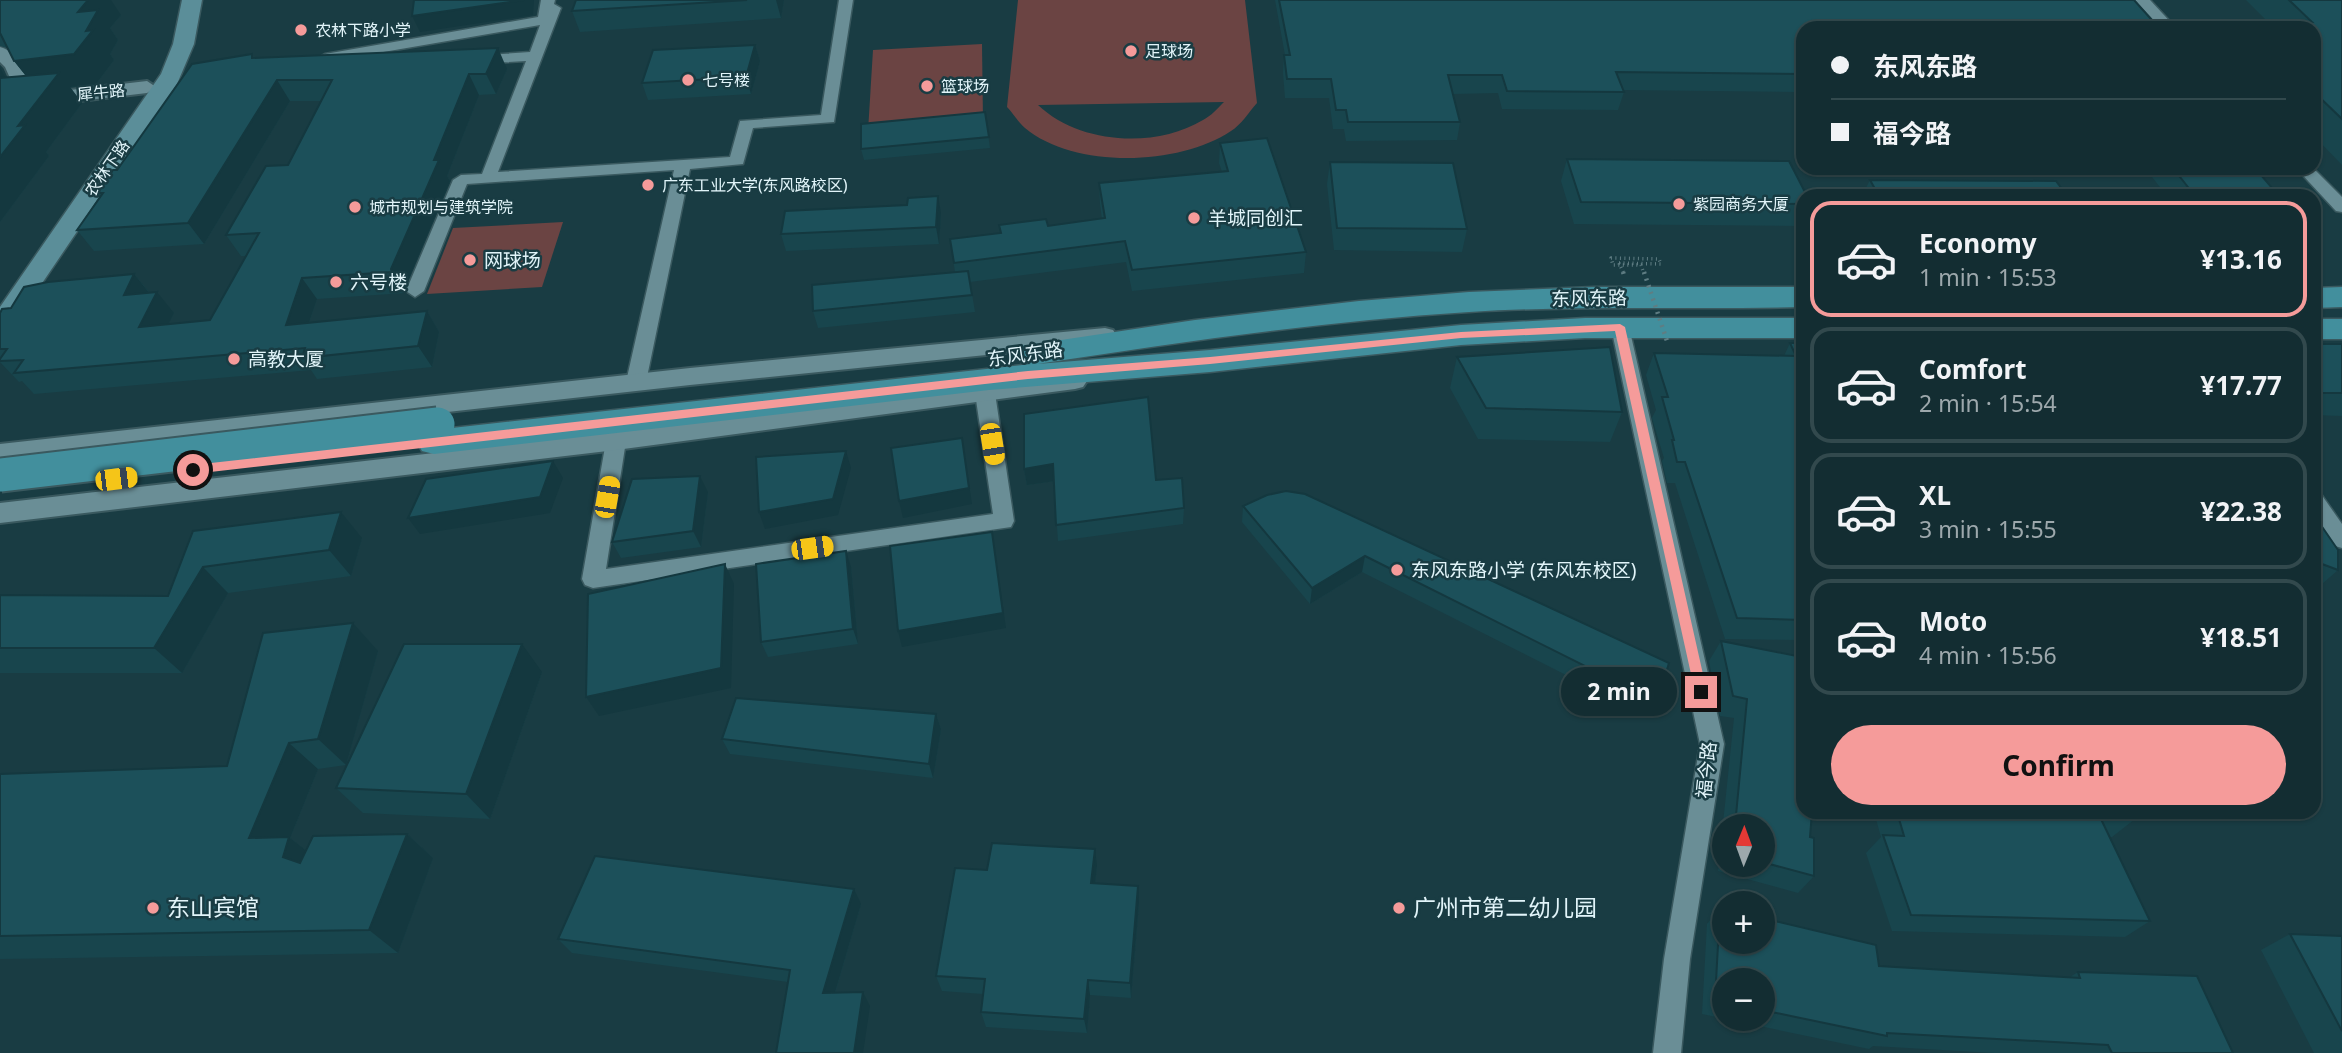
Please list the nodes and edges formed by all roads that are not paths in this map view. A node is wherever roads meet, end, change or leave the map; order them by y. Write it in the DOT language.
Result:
graph roads {
  1 [pos="174,0"];
  2 [pos="192,0"];
  3 [pos="548,0"];
  4 [pos="557,0"];
  5 [pos="846,0"];
  6 [pos="2142,0"];
  7 [pos="2162,21"];
  8 [pos="0,53"];
  9 [pos="536,56"];
  10 [pos="454,61"];
  11 [pos="372,66"];
  12 [pos="192,80"];
  13 [pos="157,86"];
  14 [pos="683,165"];
  15 [pos="2311,175"];
  16 [pos="488,178"];
  17 [pos="2342,207"];
  18 [pos="415,291"];
  19 [pos="0,295"];
  20 [pos="1796,297"];
  21 [pos="2321,298"];
  22 [pos="2342,298"];
  23 [pos="0,326"];
  24 [pos="1204,327"];
  25 [pos="1620,327"];
  26 [pos="1796,328"];
  27 [pos="2321,329"];
  28 [pos="2342,329"];
  29 [pos="1210,361"];
  30 [pos="636,382"];
  31 [pos="985,393"];
  32 [pos="436,433"];
  33 [pos="616,441"];
  34 [pos="80,445"];
  35 [pos="0,453"];
  36 [pos="0,475"];
  37 [pos="0,492"];
  38 [pos="51,507"];
  39 [pos="2321,510"];
  40 [pos="0,513"];
  41 [pos="2342,540"];
  42 [pos="1667,1053"];
  1 -- 13 [label="main road, 农林下路"];
  2 -- 13 [label="main road, 农林下路"];
  3 -- 11 [label="street"];
  4 -- 9 [label="street"];
  5 -- 14 [label="street"];
  6 -- 7 [label="street"];
  8 -- 13 [label="street, 犀牛路"];
  9 -- 10 [label="street"];
  9 -- 16 [label="street"];
  12 -- 13 [label="street"];
  13 -- 19 [label="main road, 农林下路"];
  13 -- 23 [label="main road, 农林下路"];
  14 -- 16 [label="street"];
  14 -- 30 [label="street"];
  15 -- 17 [label="street"];
  16 -- 18 [label="street"];
  20 -- 24 [label="highway, 东风东路"];
  21 -- 22 [label="highway"];
  24 -- 30 [label="street"];
  24 -- 32 [label="highway, 东风东路"];
  25 -- 26 [label="highway, 东风东路"];
  25 -- 29 [label="highway, 东风东路"];
  25 -- 42 [label="street, 福今路"];
  27 -- 28 [label="highway"];
  29 -- 31 [label="street"];
  29 -- 32 [label="highway, 东风东路"];
  30 -- 34 [label="street"];
  31 -- 33 [label="street"];
  31 -- 33 [label="street"];
  32 -- 36 [label="highway, 东风东路, bridge"];
  32 -- 37 [label="highway, 东风东路"];
  33 -- 38 [label="street"];
  34 -- 35 [label="street"];
  34 -- 38 [label="street"];
  38 -- 40 [label="street"];
  39 -- 41 [label="street"];
}
